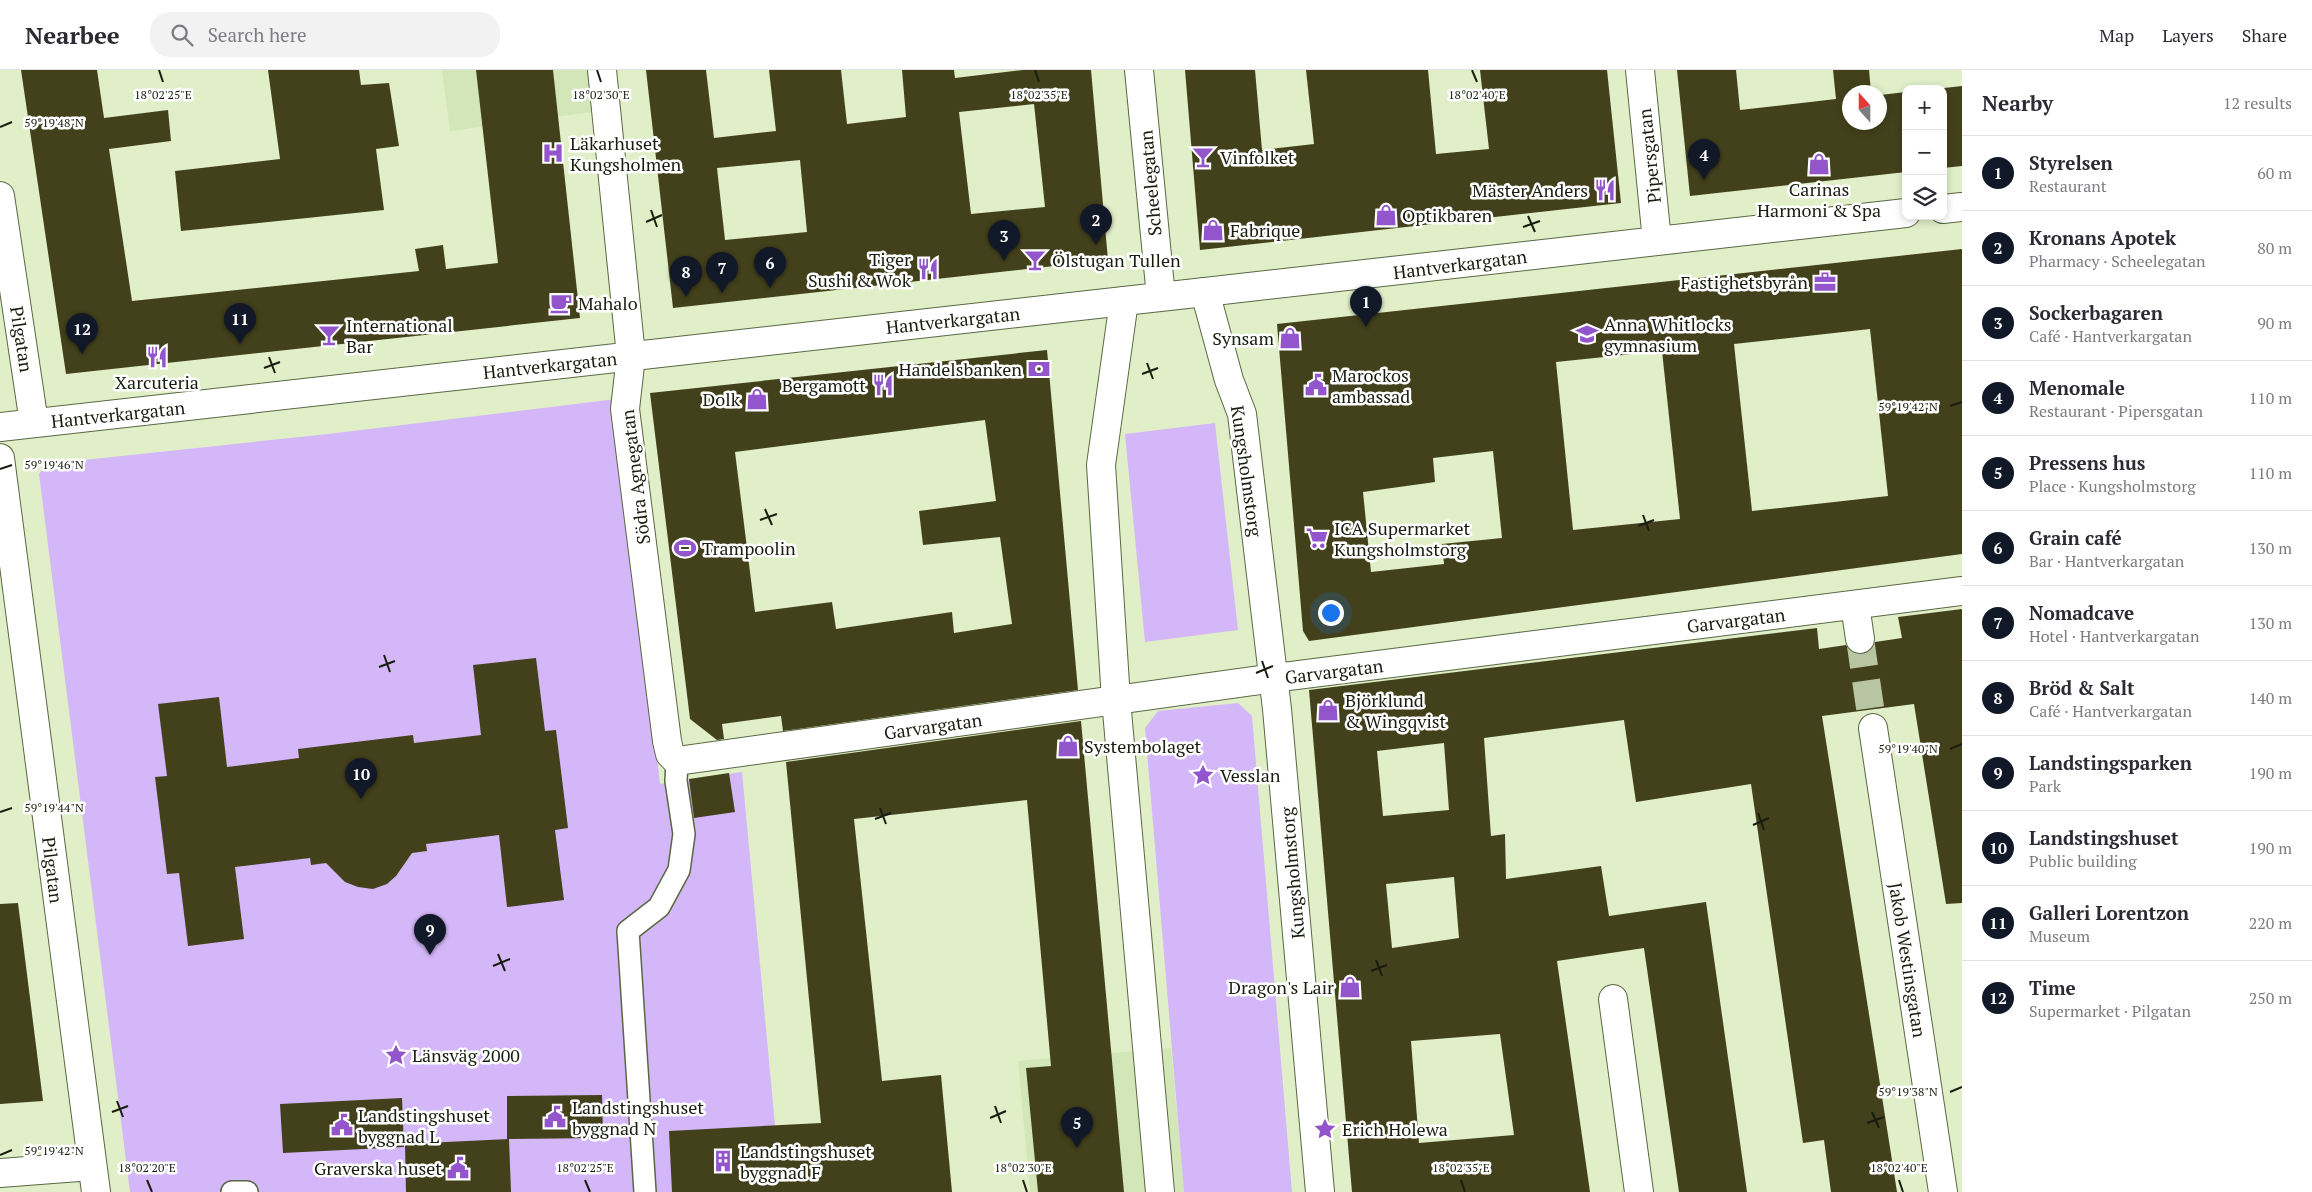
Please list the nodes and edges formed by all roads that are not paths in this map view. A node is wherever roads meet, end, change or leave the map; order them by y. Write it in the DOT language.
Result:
graph roads {
  1 [pos="602,70"];
  2 [pos="1139,70"];
  3 [pos="1640,70"];
  4 [pos="0,196"];
  5 [pos="1962,207"];
  6 [pos="1947,209"];
  7 [pos="1902,213"];
  8 [pos="1657,241"];
  9 [pos="1204,292"];
  10 [pos="1160,297"];
  11 [pos="1124,301"];
  12 [pos="631,356"];
  13 [pos="34,423"];
  14 [pos="0,427"];
  15 [pos="0,458"];
  16 [pos="1962,591"];
  17 [pos="1855,605"];
  18 [pos="1860,639"];
  19 [pos="1274,678"];
  20 [pos="1116,700"];
  21 [pos="1873,728"];
  22 [pos="677,761"];
  23 [pos="1613,999"];
  24 [pos="0,1173"];
  25 [pos="94,1179"];
  26 [pos="232,1192"];
  27 [pos="246,1192"];
  28 [pos="645,1192"];
  29 [pos="1160,1192"];
  30 [pos="1320,1192"];
  31 [pos="1639,1192"];
  32 [pos="1943,1192"];
  1 -- 12 [label="street, Södra Agnegatan"];
  2 -- 10 [label="street, Scheelegatan"];
  3 -- 8 [label="street, Pipersgatan"];
  4 -- 13 [label="street, Pilgatan"];
  5 -- 6 [label="street"];
  7 -- 8 [label="street, Hantverkargatan"];
  8 -- 9 [label="street, Hantverkargatan"];
  9 -- 10 [label="street, Hantverkargatan"];
  9 -- 19 [label="street, Kungsholmstorg"];
  10 -- 11 [label="street, Hantverkargatan"];
  11 -- 12 [label="street, Hantverkargatan"];
  11 -- 20 [label="street"];
  12 -- 13 [label="street, Hantverkargatan"];
  12 -- 22 [label="street, Södra Agnegatan"];
  13 -- 14 [label="street, Hantverkargatan"];
  15 -- 25 [label="street, Pilgatan"];
  16 -- 17 [label="street, Garvargatan"];
  17 -- 18 [label="street"];
  17 -- 19 [label="street, Garvargatan"];
  19 -- 20 [label="street, Garvargatan"];
  19 -- 30 [label="street, Kungsholmstorg"];
  20 -- 22 [label="street, Garvargatan"];
  20 -- 29 [label="street"];
  21 -- 32 [label="street, Jakob Westinsgatan"];
  22 -- 28 [label="lane"];
  23 -- 31 [label="street"];
  24 -- 25 [label="street"];
  26 -- 27 [label="lane"];
}
